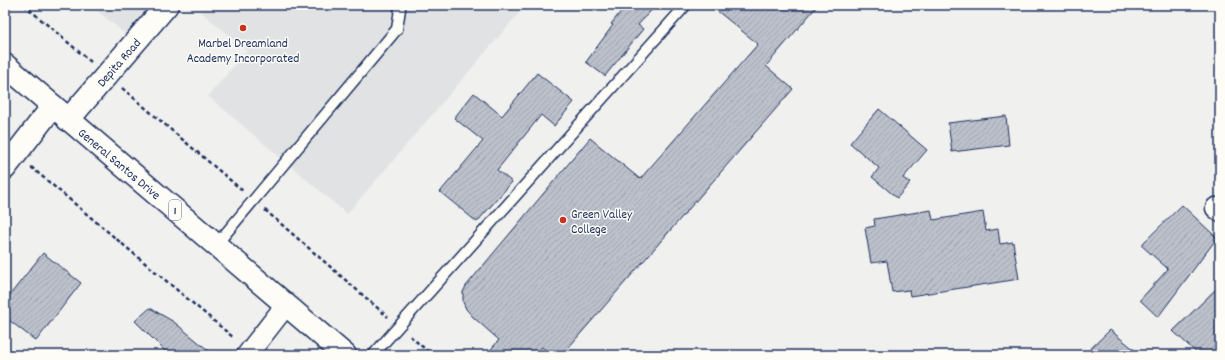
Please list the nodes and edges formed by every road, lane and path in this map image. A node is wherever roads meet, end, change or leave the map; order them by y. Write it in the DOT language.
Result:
graph roads {
  1 [pos="24,5"];
  2 [pos="167,5"];
  3 [pos="398,5"];
  4 [pos="686,5"];
  5 [pos="5,65"];
  6 [pos="106,75"];
  7 [pos="61,113"];
  8 [pos="10,161"];
  9 [pos="253,200"];
  10 [pos="216,244"];
  11 [pos="286,305"];
  12 [pos="399,326"];
  13 [pos="248,353"];
  14 [pos="345,355"];
  15 [pos="373,355"];
  16 [pos="432,355"];
  1 -- 6 [label="path"];
  2 -- 6 [label="main road, Depita Road"];
  3 -- 9 [label="lane"];
  4 -- 12 [label="lane"];
  5 -- 7 [label="main road, General Santos Drive / 1"];
  6 -- 7 [label="main road, Depita Road"];
  6 -- 9 [label="path"];
  7 -- 8 [label="main road, Depita Road"];
  7 -- 10 [label="main road, General Santos Drive / 1"];
  8 -- 13 [label="path"];
  9 -- 10 [label="lane"];
  9 -- 12 [label="path"];
  10 -- 11 [label="main road, General Santos Drive / 1"];
  11 -- 13 [label="street"];
  11 -- 14 [label="main road, General Santos Drive / 1"];
  12 -- 15 [label="lane"];
  12 -- 16 [label="path"];
}
